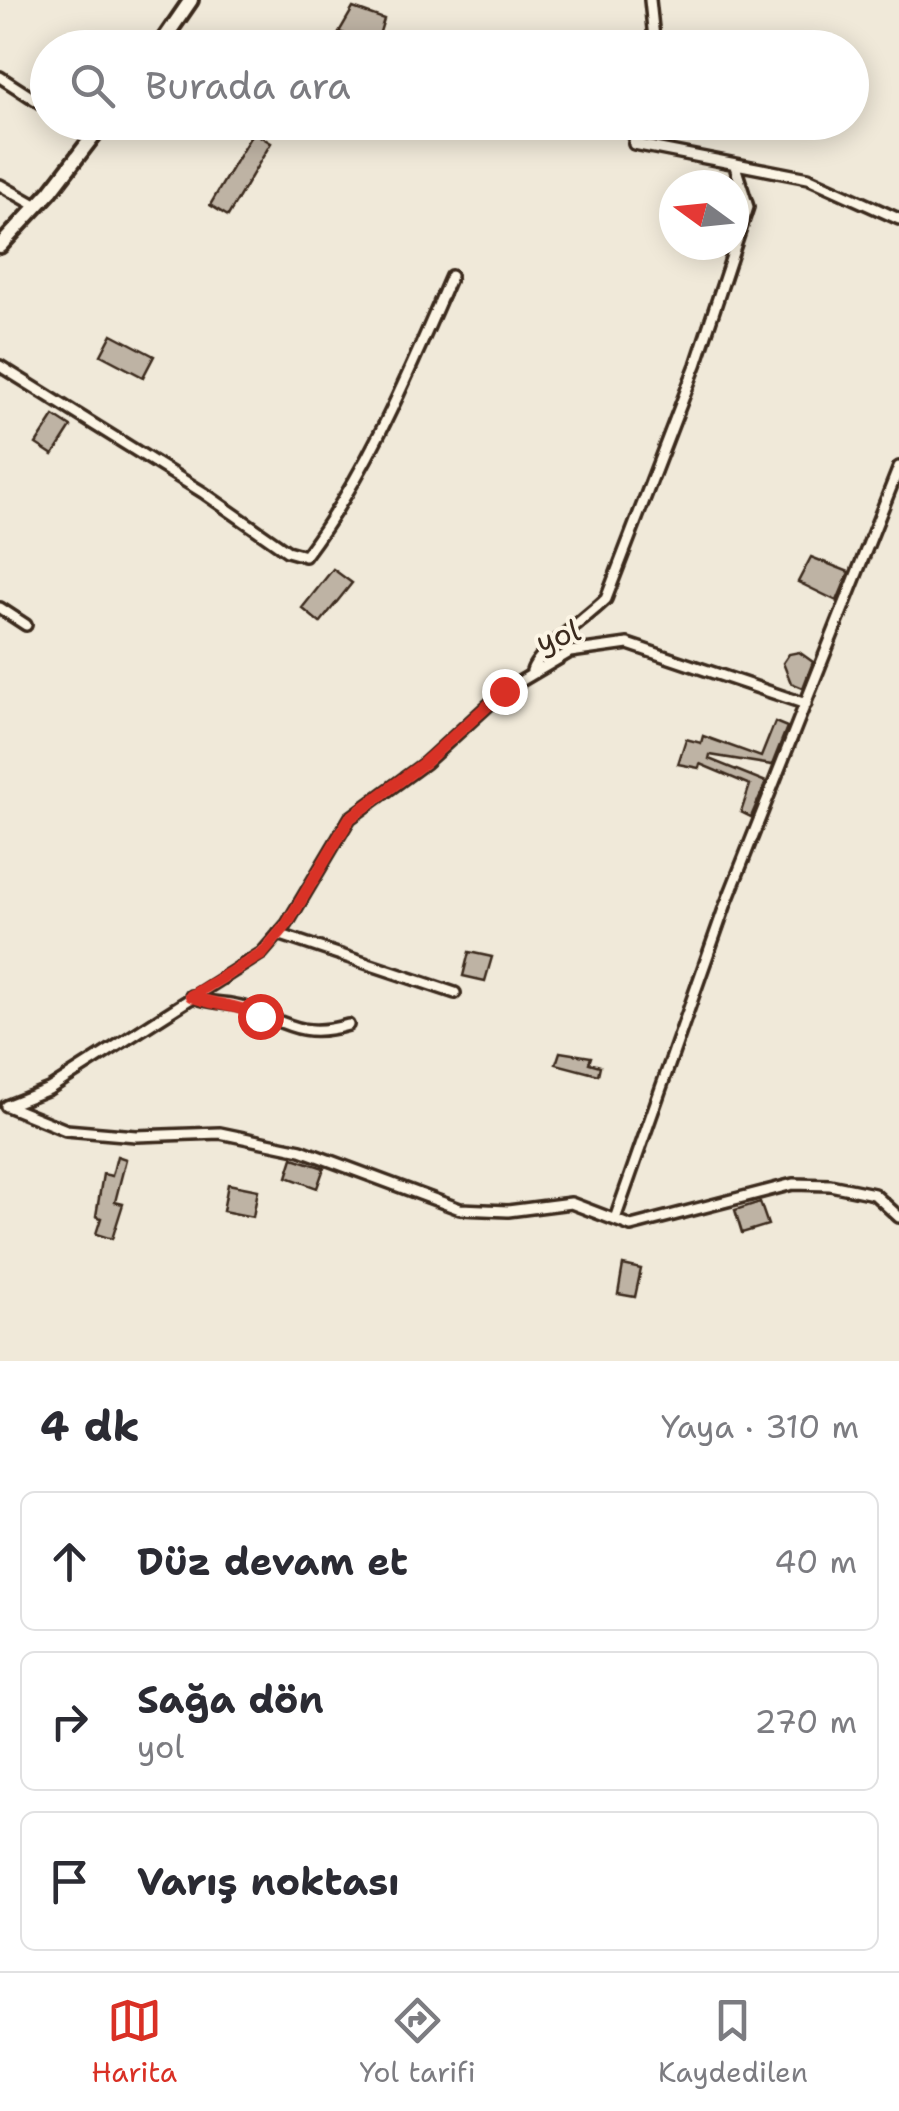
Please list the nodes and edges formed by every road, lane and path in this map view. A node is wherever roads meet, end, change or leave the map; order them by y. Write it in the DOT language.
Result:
graph roads {
  1 [pos="191,0"];
  2 [pos="650,0"];
  3 [pos="170,30"];
  4 [pos="654,30"];
  5 [pos="0,77"];
  6 [pos="30,96"];
  7 [pos="91,140"];
  8 [pos="634,140"];
  9 [pos="735,166"];
  10 [pos="0,186"];
  11 [pos="38,206"];
  12 [pos="899,219"];
  13 [pos="0,246"];
  14 [pos="451,276"];
  15 [pos="0,366"];
  16 [pos="899,466"];
  17 [pos="896,483"];
  18 [pos="0,608"];
  19 [pos="26,625"];
  20 [pos="532,672"];
  21 [pos="806,704"];
  22 [pos="278,934"];
  23 [pos="454,993"];
  24 [pos="191,996"];
  25 [pos="348,1025"];
  26 [pos="3,1105"];
  27 [pos="899,1217"];
  28 [pos="615,1219"];
  1 -- 3 [label="main road"];
  2 -- 4 [label="street"];
  5 -- 6 [label="street"];
  7 -- 11 [label="main road"];
  8 -- 9 [label="street"];
  9 -- 12 [label="street"];
  9 -- 20 [label="street"];
  10 -- 11 [label="street"];
  11 -- 13 [label="main road"];
  14 -- 15 [label="street"];
  16 -- 17 [label="street"];
  17 -- 21 [label="street"];
  18 -- 19 [label="street"];
  20 -- 21 [label="street, yol"];
  20 -- 22 [label="street, yol"];
  21 -- 28 [label="street"];
  22 -- 23 [label="street"];
  22 -- 24 [label="street, yol"];
  24 -- 25 [label="street"];
  24 -- 26 [label="street, yol"];
  26 -- 28 [label="street"];
  27 -- 28 [label="street"];
}
